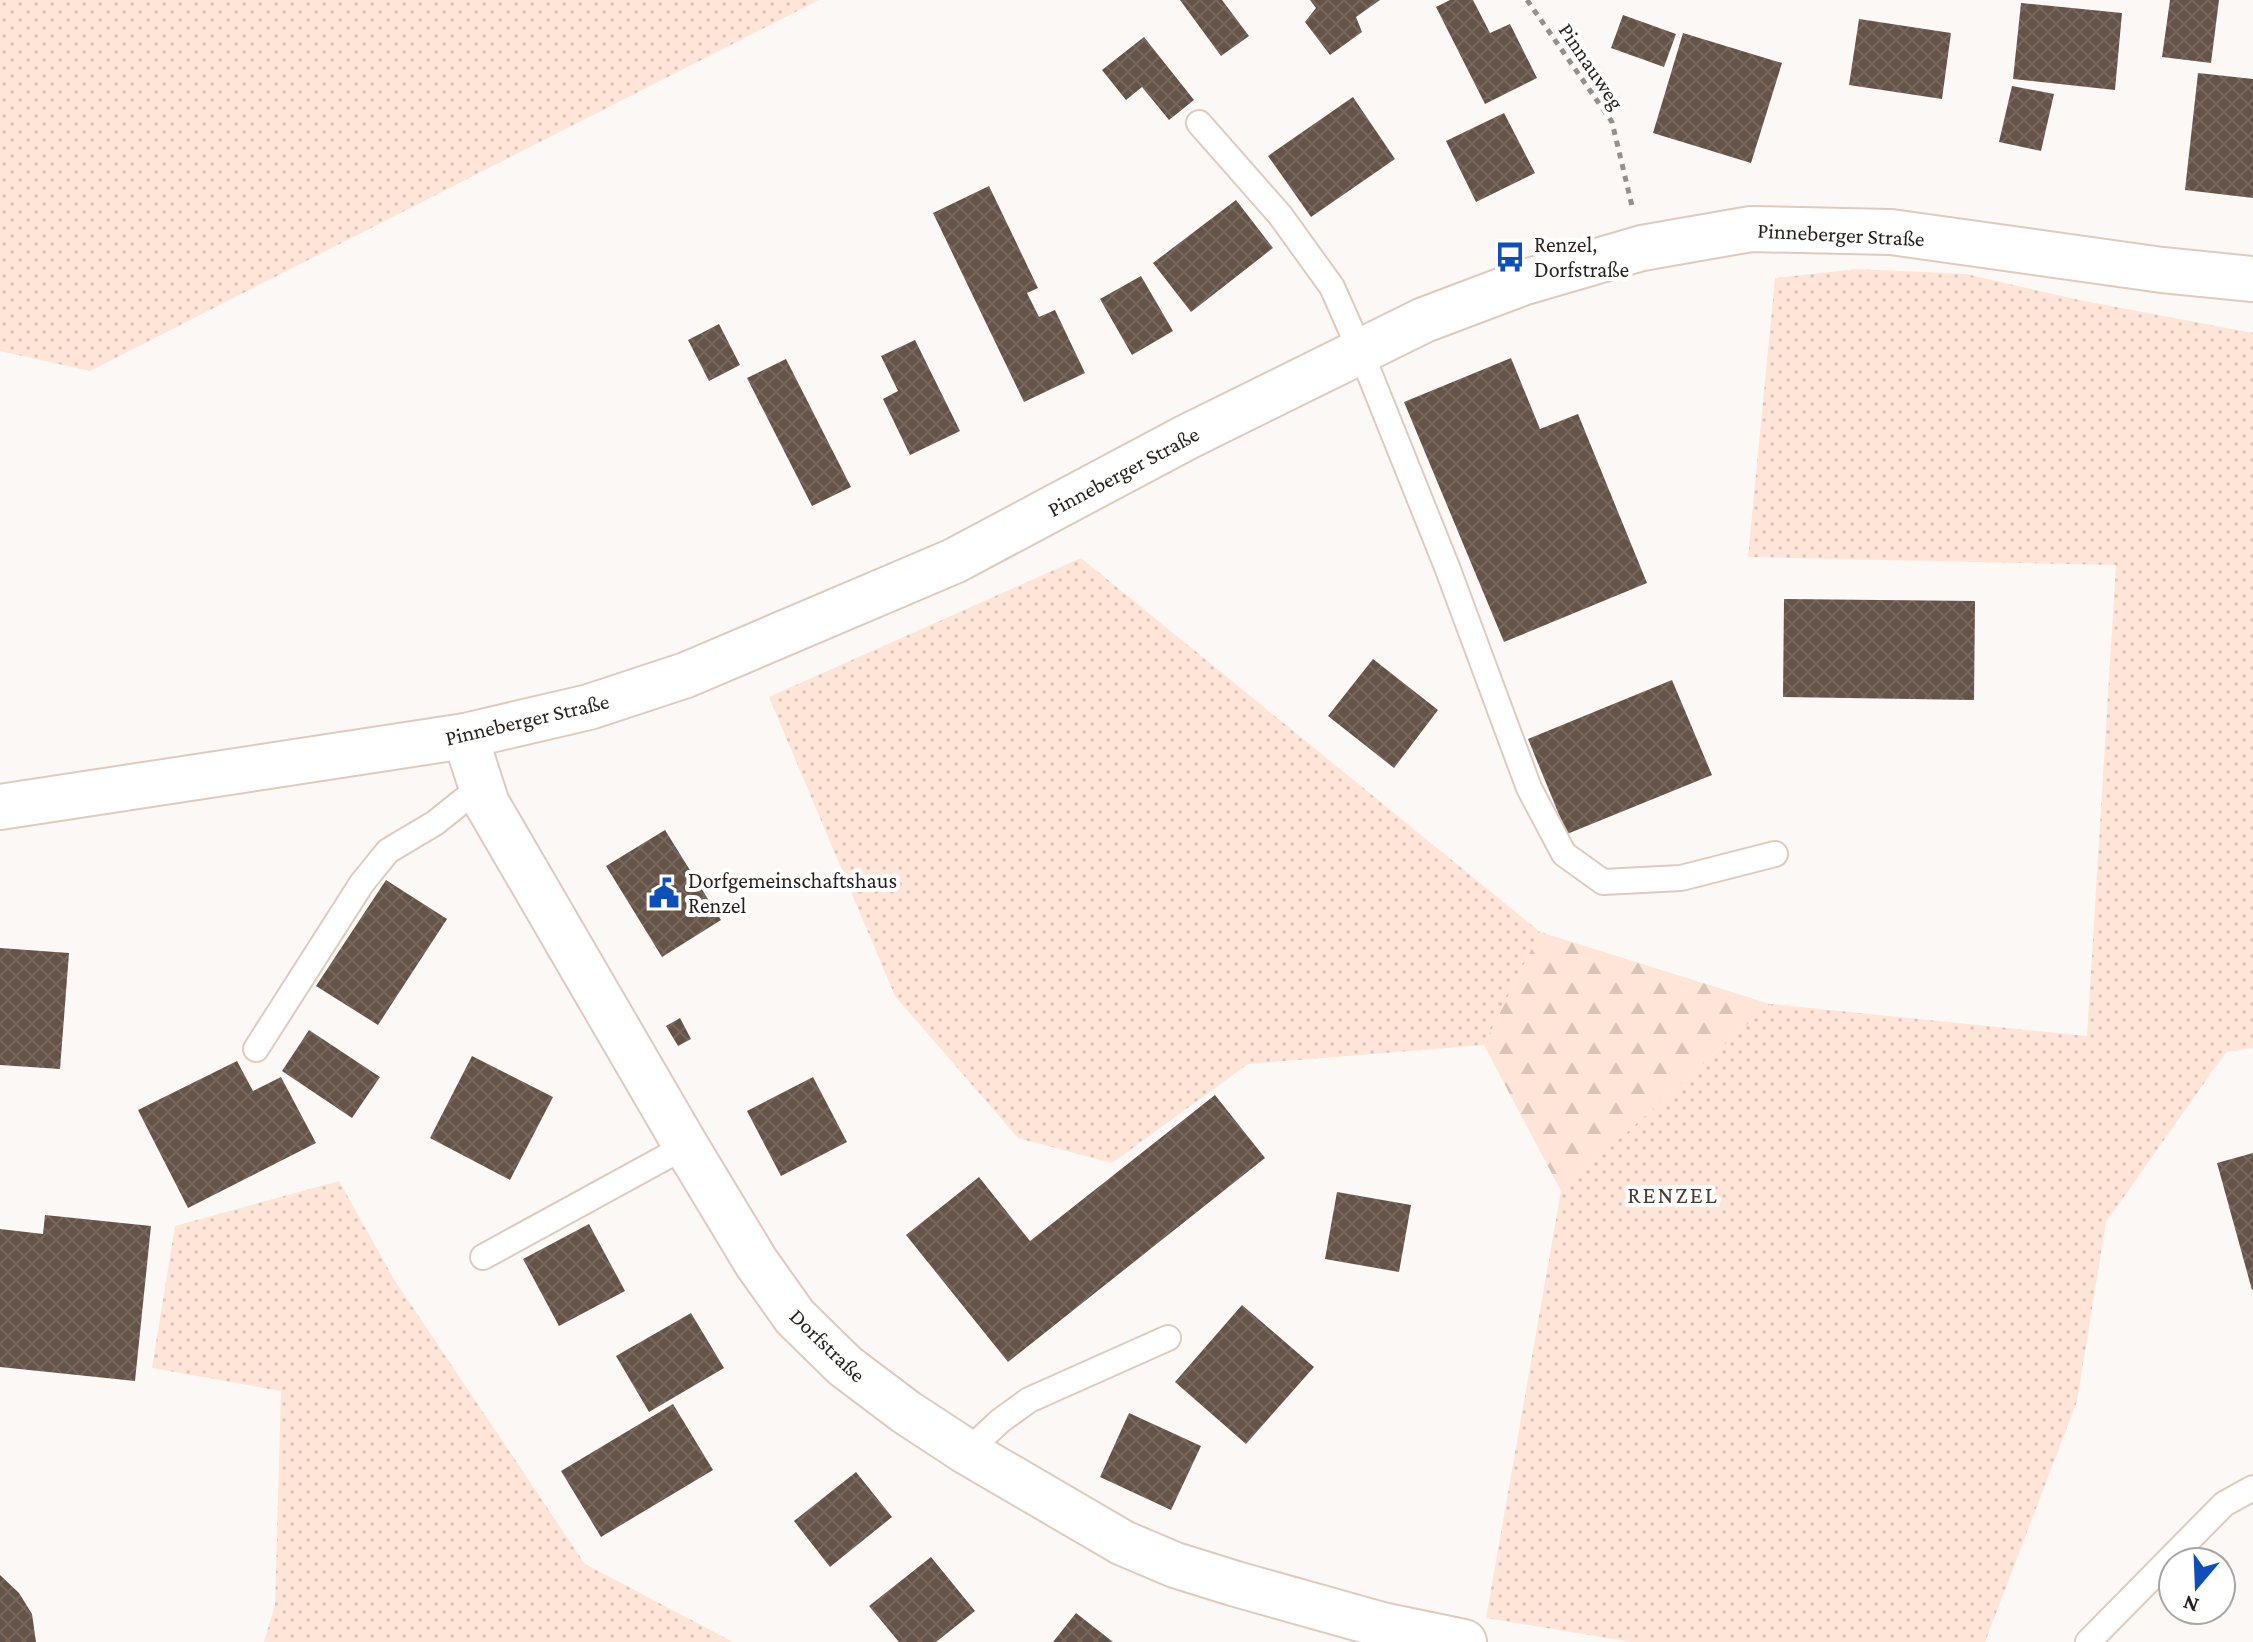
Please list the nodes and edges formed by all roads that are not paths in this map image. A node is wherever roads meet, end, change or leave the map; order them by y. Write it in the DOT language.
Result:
graph roads {
  1 [pos="1199,123"];
  2 [pos="2253,279"];
  3 [pos="1360,350"];
  4 [pos="465,736"];
  5 [pos="480,787"];
  6 [pos="0,807"];
  7 [pos="1775,854"];
  8 [pos="256,1049"];
  9 [pos="686,1146"];
  10 [pos="483,1257"];
  11 [pos="1168,1338"];
  12 [pos="967,1452"];
  13 [pos="2253,1488"];
  14 [pos="1380,1634"];
  15 [pos="1464,1642"];
  16 [pos="2088,1642"];
  1 -- 3 [label="lane"];
  2 -- 3 [label="main road, Pinneberger Straße"];
  3 -- 4 [label="main road, Pinneberger Straße"];
  3 -- 7 [label="lane"];
  4 -- 5 [label="main road, Dorfstraße"];
  4 -- 6 [label="main road, Pinneberger Straße"];
  5 -- 8 [label="lane"];
  5 -- 9 [label="main road, Dorfstraße"];
  9 -- 10 [label="lane"];
  9 -- 12 [label="main road, Dorfstraße"];
  11 -- 12 [label="lane"];
  12 -- 14 [label="main road, Dorfstraße"];
  13 -- 16 [label="lane"];
  14 -- 15 [label="main road, Dorfstraße"];
}
